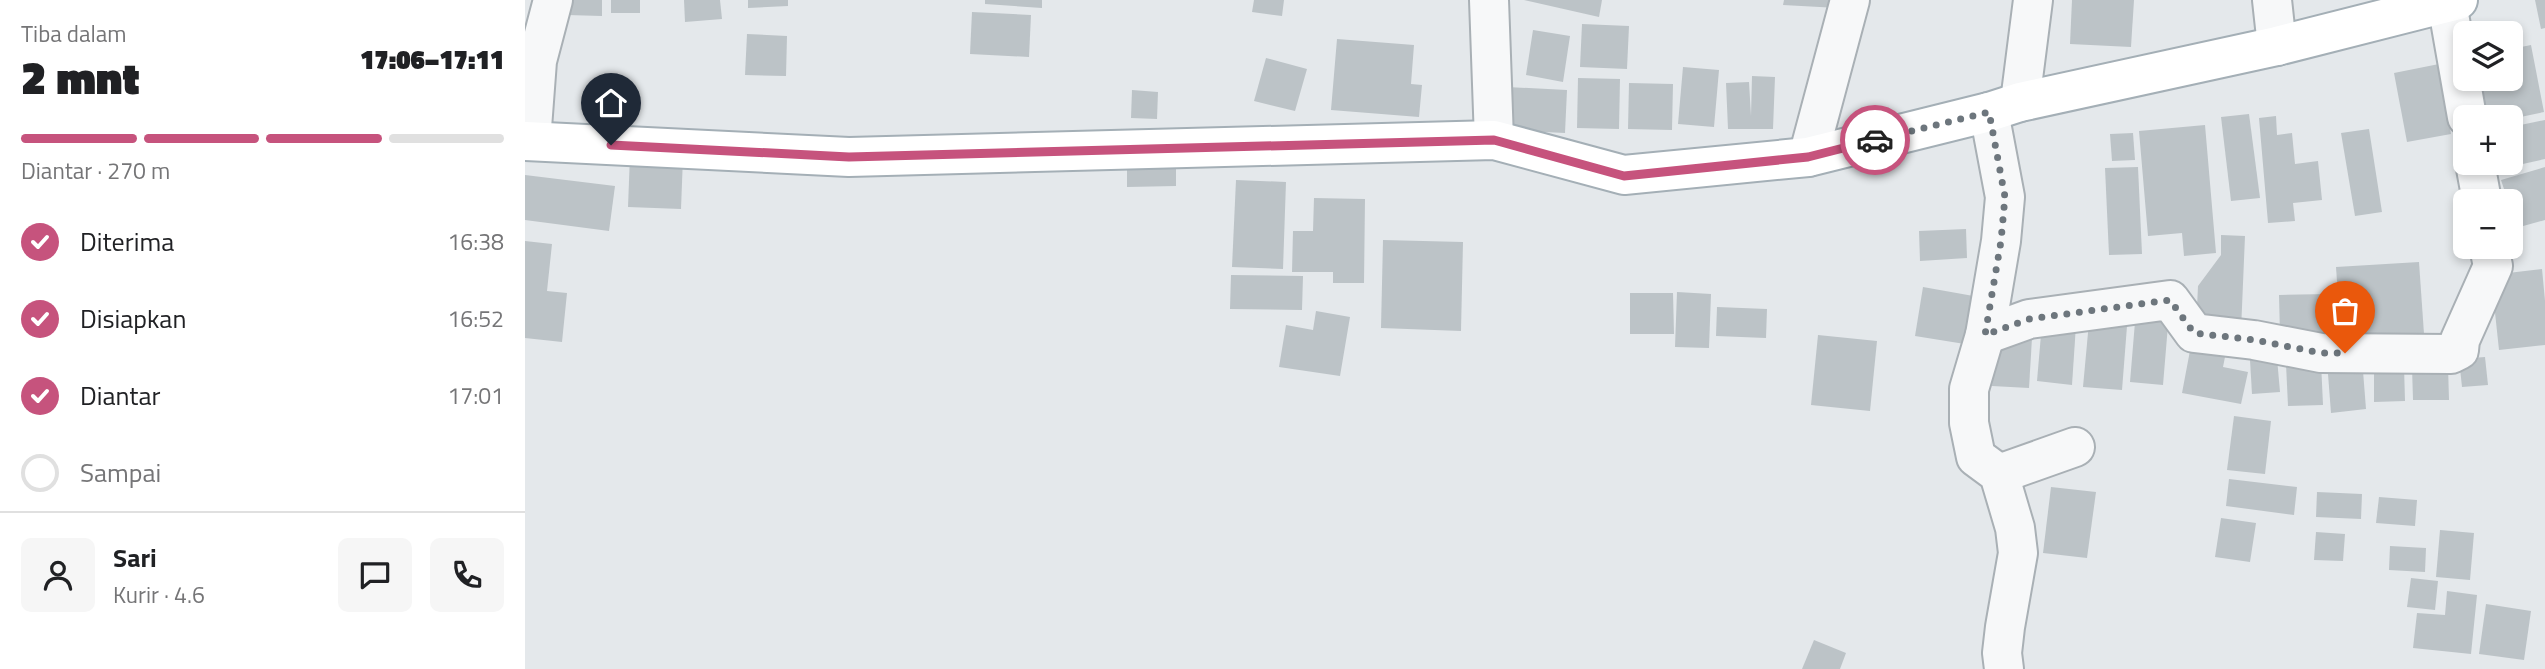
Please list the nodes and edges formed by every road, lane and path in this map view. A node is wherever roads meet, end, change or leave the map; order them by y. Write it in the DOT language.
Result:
graph roads {
  1 [pos="553,0"];
  2 [pos="1489,0"];
  3 [pos="1850,0"];
  4 [pos="2033,0"];
  5 [pos="2272,0"];
  6 [pos="2452,2"];
  7 [pos="2277,46"];
  8 [pos="2465,105"];
  9 [pos="2005,107"];
  10 [pos="1494,140"];
  11 [pos="528,141"];
  12 [pos="1808,157"];
  13 [pos="2492,259"];
  14 [pos="1985,335"];
  15 [pos="2075,447"];
  16 [pos="1999,474"];
  17 [pos="2004,669"];
  1 -- 11 [label="street"];
  2 -- 10 [label="street"];
  3 -- 12 [label="street"];
  4 -- 9 [label="street"];
  5 -- 7 [label="street"];
  6 -- 7 [label="main road"];
  6 -- 8 [label="street"];
  7 -- 9 [label="main road"];
  9 -- 12 [label="main road"];
  9 -- 14 [label="street"];
  10 -- 11 [label="main road"];
  10 -- 12 [label="main road"];
  13 -- 14 [label="street"];
  14 -- 16 [label="street"];
  15 -- 16 [label="street"];
  16 -- 17 [label="street"];
}
